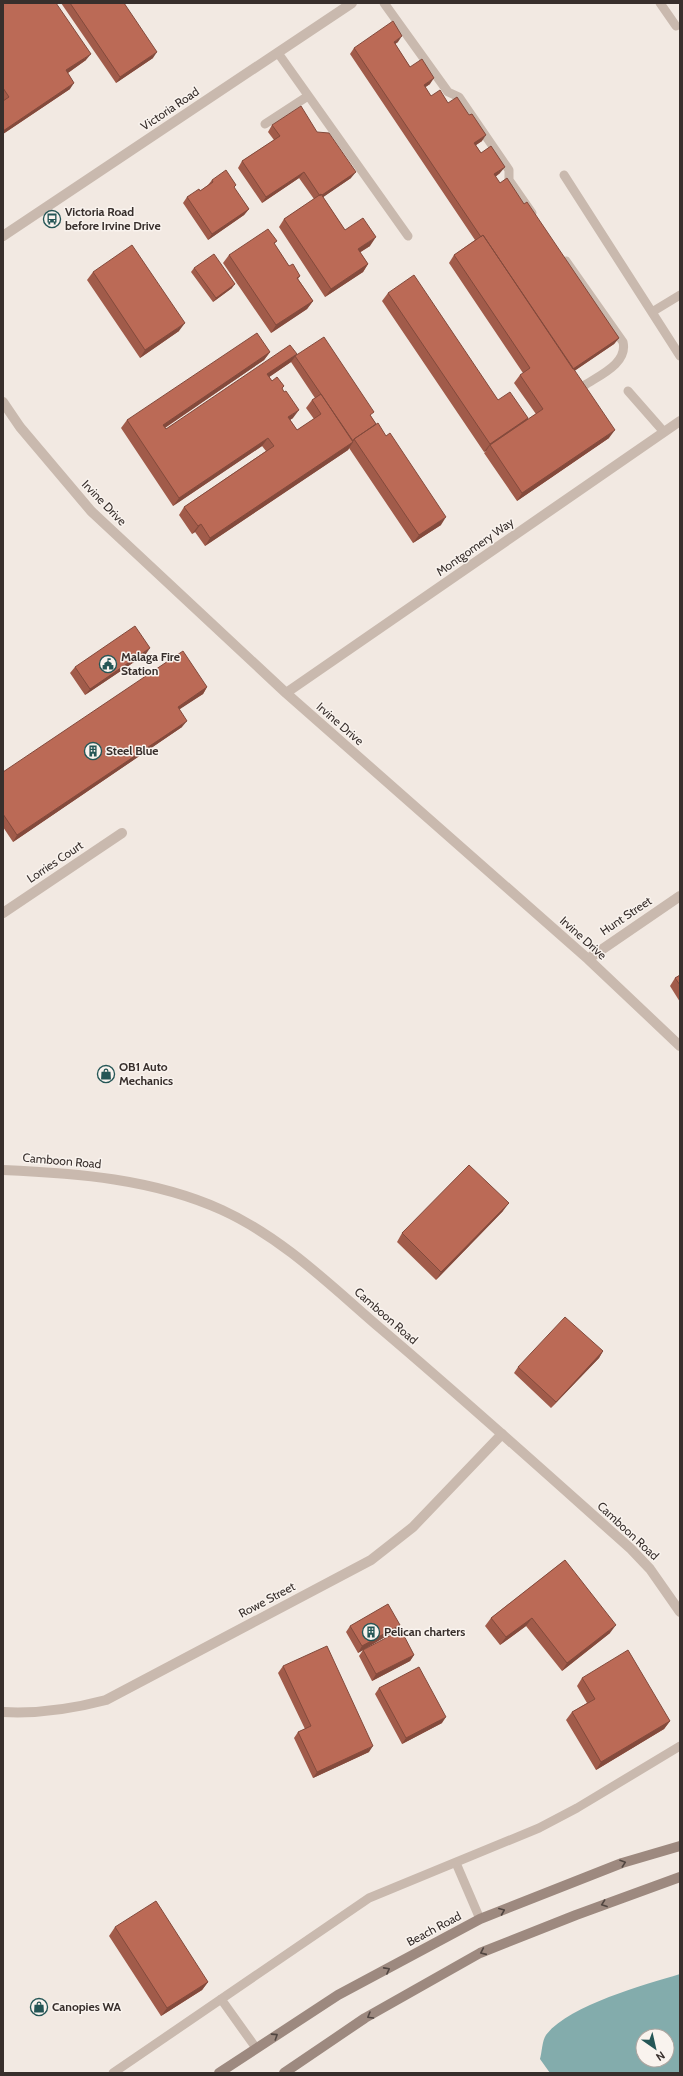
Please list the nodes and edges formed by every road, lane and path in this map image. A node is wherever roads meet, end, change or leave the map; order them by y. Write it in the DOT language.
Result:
graph roads {
  1 [pos="352,3"];
  2 [pos="384,3"];
  3 [pos="660,3"];
  4 [pos="676,26"];
  5 [pos="278,53"];
  6 [pos="308,96"];
  7 [pos="265,124"];
  8 [pos="564,175"];
  9 [pos="536,218"];
  10 [pos="3,236"];
  11 [pos="408,236"];
  12 [pos="559,250"];
  13 [pos="680,295"];
  14 [pos="652,312"];
  15 [pos="679,351"];
  16 [pos="585,385"];
  17 [pos="628,391"];
  18 [pos="3,402"];
  19 [pos="680,421"];
  20 [pos="664,432"];
  21 [pos="286,693"];
  22 [pos="122,833"];
  23 [pos="680,896"];
  24 [pos="3,913"];
  25 [pos="588,959"];
  26 [pos="680,1046"];
  27 [pos="3,1170"];
  28 [pos="502,1434"];
  29 [pos="680,1612"];
  30 [pos="3,1712"];
  31 [pos="680,1746"];
  32 [pos="680,1846"];
  33 [pos="456,1863"];
  34 [pos="680,1877"];
  35 [pos="480,1919"];
  36 [pos="220,1999"];
  37 [pos="256,2048"];
  38 [pos="113,2073"];
  39 [pos="219,2073"];
  40 [pos="284,2073"];
  1 -- 5 [label="street, Victoria Road"];
  2 -- 9 [label="lane"];
  3 -- 4 [label="lane"];
  5 -- 6 [label="lane"];
  5 -- 10 [label="street, Victoria Road"];
  6 -- 7 [label="lane"];
  6 -- 11 [label="lane"];
  8 -- 14 [label="lane"];
  12 -- 16 [label="lane"];
  13 -- 14 [label="lane"];
  14 -- 15 [label="lane"];
  17 -- 20 [label="lane"];
  18 -- 21 [label="street, Irvine Drive"];
  19 -- 20 [label="street, Montgomery Way"];
  20 -- 21 [label="street, Montgomery Way"];
  21 -- 25 [label="street, Irvine Drive"];
  22 -- 24 [label="street, Lorries Court"];
  23 -- 25 [label="street, Hunt Street"];
  25 -- 26 [label="street, Irvine Drive"];
  27 -- 28 [label="street, Camboon Road"];
  28 -- 29 [label="street, Camboon Road"];
  28 -- 30 [label="street, Rowe Street"];
  31 -- 33 [label="lane"];
  35 -- 32 [label="main road, Beach Road, one-way"];
  33 -- 35 [label="lane"];
  33 -- 36 [label="lane"];
  34 -- 40 [label="main road, one-way"];
  37 -- 35 [label="main road, Beach Road, one-way"];
  36 -- 37 [label="lane"];
  36 -- 38 [label="lane"];
  37 -- 39 [label="main road, Beach Road"];
}
